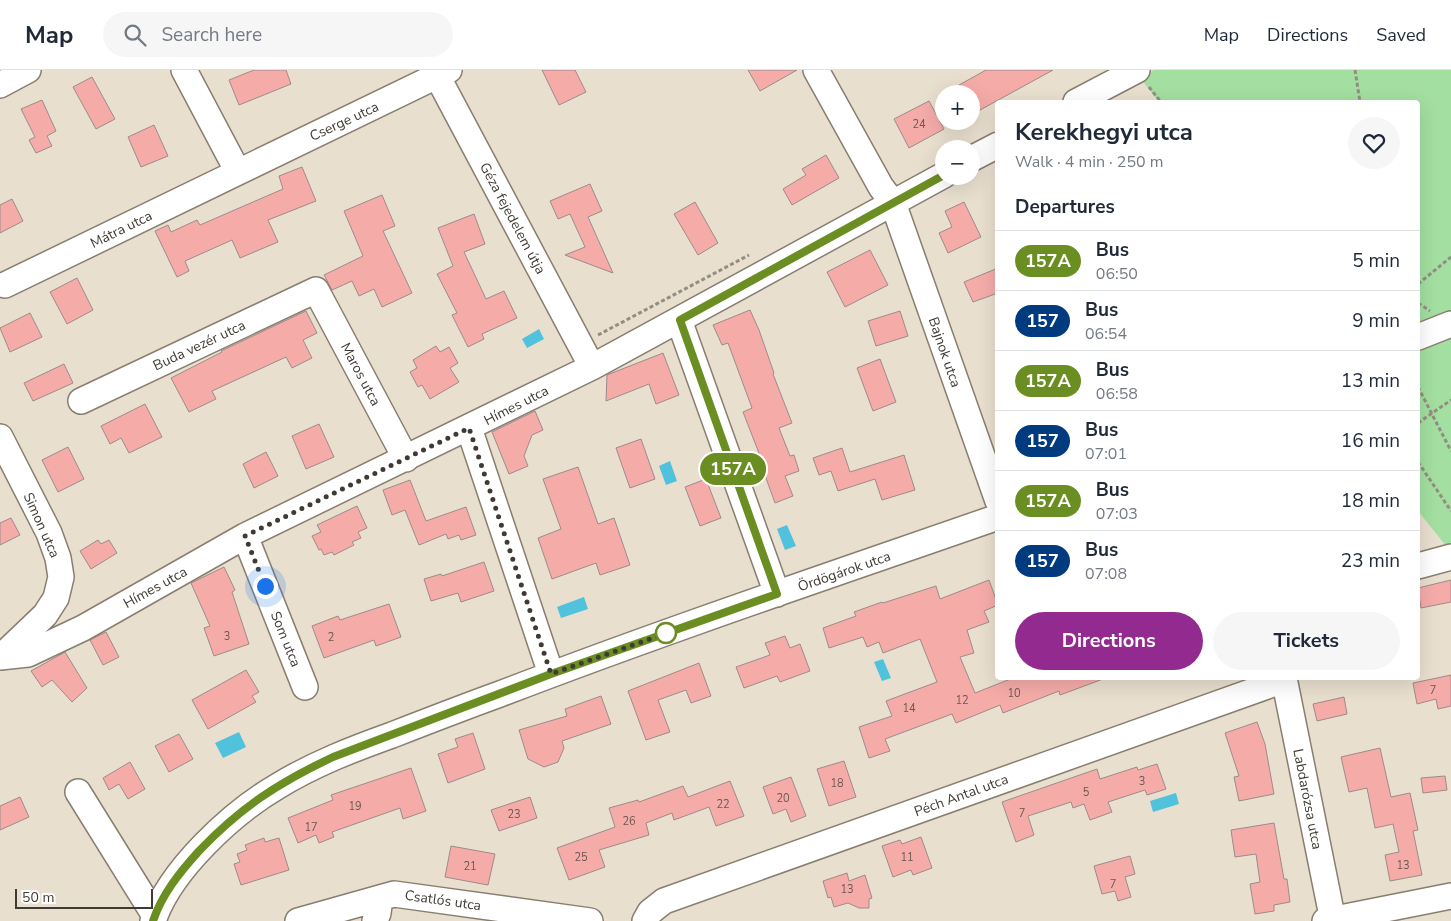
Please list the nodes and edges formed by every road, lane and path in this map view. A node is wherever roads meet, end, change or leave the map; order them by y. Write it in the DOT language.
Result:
graph roads {
  1 [pos="28,70"];
  2 [pos="184,70"];
  3 [pos="816,70"];
  4 [pos="1137,70"];
  5 [pos="1355,70"];
  6 [pos="440,72"];
  7 [pos="0,85"];
  8 [pos="1080,100"];
  9 [pos="1360,100"];
  10 [pos="995,147"];
  11 [pos="980,154"];
  12 [pos="238,172"];
  13 [pos="935,180"];
  14 [pos="893,203"];
  15 [pos="1451,257"];
  16 [pos="1420,282"];
  17 [pos="5,286"];
  18 [pos="316,290"];
  19 [pos="673,294"];
  20 [pos="680,320"];
  21 [pos="1451,324"];
  22 [pos="1420,336"];
  23 [pos="581,345"];
  24 [pos="592,367"];
  25 [pos="1420,391"];
  26 [pos="81,400"];
  27 [pos="1451,400"];
  28 [pos="1431,413"];
  29 [pos="1420,421"];
  30 [pos="469,428"];
  31 [pos="0,437"];
  32 [pos="1451,450"];
  33 [pos="406,459"];
  34 [pos="1420,465"];
  35 [pos="21,479"];
  36 [pos="995,492"];
  37 [pos="1451,511"];
  38 [pos="995,518"];
  39 [pos="32,532"];
  40 [pos="245,536"];
  41 [pos="1451,557"];
  42 [pos="1420,565"];
  43 [pos="777,594"];
  44 [pos="0,657"];
  45 [pos="551,674"];
  46 [pos="1281,680"];
  47 [pos="1284,680"];
  48 [pos="305,687"];
  49 [pos="78,792"];
  50 [pos="1451,896"];
  51 [pos="378,909"];
  52 [pos="154,919"];
  53 [pos="1330,920"];
  54 [pos="298,921"];
  55 [pos="590,921"];
  56 [pos="646,921"];
  1 -- 7 [label="street"];
  2 -- 12 [label="street"];
  3 -- 14 [label="street, Bajnok utca"];
  4 -- 8 [label="street"];
  5 -- 9 [label="path"];
  6 -- 12 [label="street, Cserge utca"];
  6 -- 23 [label="street, Géza fejedelem útja"];
  10 -- 11 [label="street"];
  12 -- 17 [label="street, Mátra utca"];
  13 -- 14 [label="street, Hímes utca"];
  14 -- 20 [label="street, Hímes utca"];
  14 -- 36 [label="street, Bajnok utca"];
  15 -- 16 [label="path"];
  18 -- 26 [label="street, Buda vezér utca"];
  18 -- 33 [label="street, Maros utca"];
  19 -- 23 [label="path"];
  20 -- 24 [label="street, Hímes utca"];
  20 -- 43 [label="street"];
  21 -- 22 [label="street"];
  23 -- 24 [label="street, Géza fejedelem útja"];
  24 -- 30 [label="street, Hímes utca"];
  25 -- 28 [label="path"];
  27 -- 28 [label="path"];
  28 -- 29 [label="path"];
  28 -- 32 [label="path"];
  30 -- 33 [label="street, Hímes utca"];
  30 -- 45 [label="street"];
  31 -- 35 [label="street, Simon utca"];
  33 -- 40 [label="street, Hímes utca"];
  34 -- 37 [label="path"];
  35 -- 39 [label="street"];
  35 -- 44 [label="street, Simon utca"];
  38 -- 43 [label="street, Ördögárok utca"];
  40 -- 44 [label="street, Hímes utca"];
  40 -- 48 [label="street, Som utca"];
  41 -- 42 [label="street"];
  43 -- 45 [label="street, Ördögárok utca"];
  45 -- 52 [label="street, Ördögárok utca"];
  46 -- 56 [label="street, Péch Antal utca"];
  47 -- 53 [label="street, Labdarózsa utca"];
  49 -- 52 [label="street"];
  50 -- 53 [label="street"];
  51 -- 54 [label="street, Csatlós utca"];
  51 -- 55 [label="street, Csatlós utca"];
}
